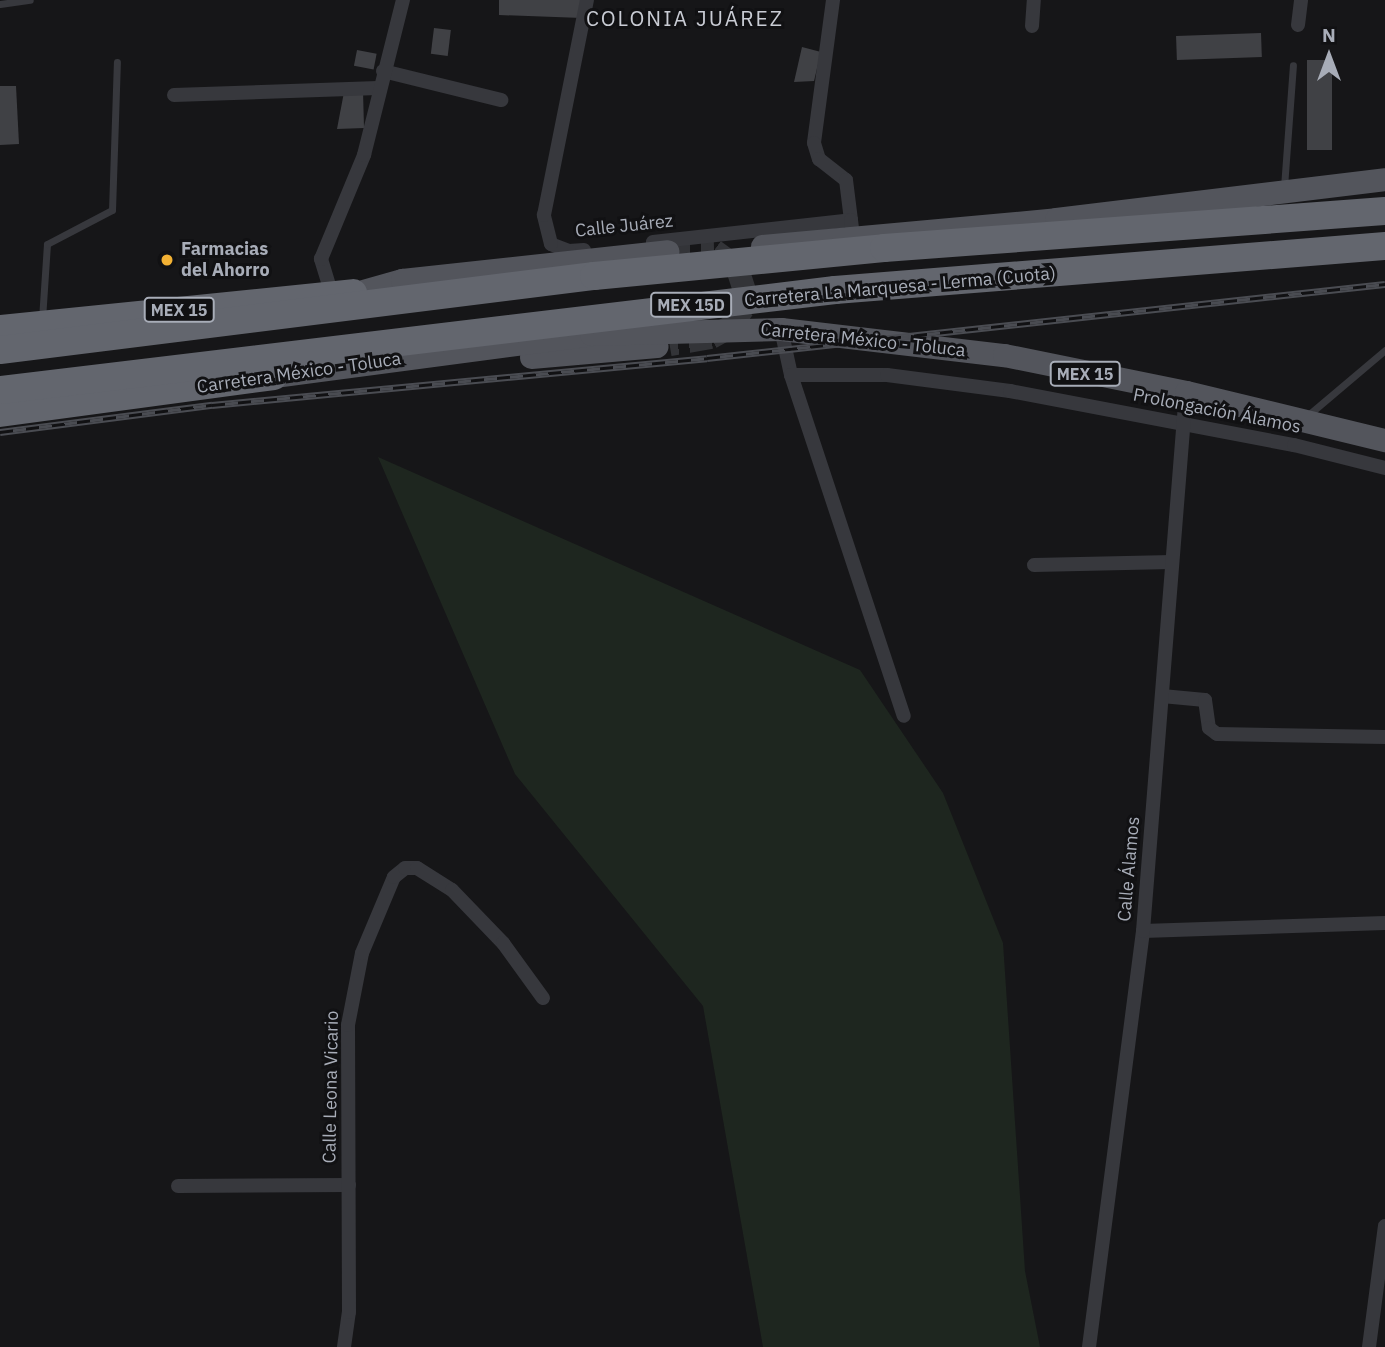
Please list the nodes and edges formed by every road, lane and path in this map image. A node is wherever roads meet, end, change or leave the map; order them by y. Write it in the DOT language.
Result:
graph roads {
  1 [pos="30,0"];
  2 [pos="403,0"];
  3 [pos="587,0"];
  4 [pos="833,0"];
  5 [pos="1034,0"];
  6 [pos="1300,0"];
  7 [pos="0,4"];
  8 [pos="1032,26"];
  9 [pos="1298,26"];
  10 [pos="117,62"];
  11 [pos="1293,65"];
  12 [pos="383,71"];
  13 [pos="378,88"];
  14 [pos="174,95"];
  15 [pos="501,100"];
  16 [pos="1385,179"];
  17 [pos="1284,191"];
  18 [pos="1385,211"];
  19 [pos="852,228"];
  20 [pos="1385,246"];
  21 [pos="667,251"];
  22 [pos="345,293"];
  23 [pos="42,323"];
  24 [pos="0,329"];
  25 [pos="781,329"];
  26 [pos="670,344"];
  27 [pos="0,350"];
  28 [pos="1385,350"];
  29 [pos="791,375"];
  30 [pos="274,376"];
  31 [pos="0,390"];
  32 [pos="1186,392"];
  33 [pos="0,413"];
  34 [pos="1304,419"];
  35 [pos="1181,423"];
  36 [pos="1385,440"];
  37 [pos="1385,468"];
  38 [pos="1172,562"];
  39 [pos="1034,565"];
  40 [pos="1162,696"];
  41 [pos="904,716"];
  42 [pos="1385,737"];
  43 [pos="1385,923"];
  44 [pos="1143,931"];
  45 [pos="543,998"];
  46 [pos="349,1185"];
  47 [pos="177,1186"];
  48 [pos="1385,1226"];
  49 [pos="344,1347"];
  50 [pos="1089,1347"];
  51 [pos="1369,1347"];
  1 -- 7 [label="lane"];
  2 -- 12 [label="street"];
  3 -- 19 [label="street, Calle Juárez"];
  4 -- 19 [label="street"];
  5 -- 8 [label="street"];
  6 -- 9 [label="street"];
  10 -- 23 [label="lane"];
  11 -- 17 [label="lane"];
  12 -- 13 [label="street"];
  12 -- 15 [label="street"];
  13 -- 14 [label="street"];
  13 -- 22 [label="street"];
  16 -- 17 [label="main road, MEX 15"];
  17 -- 19 [label="main road, MEX 15"];
  18 -- 27 [label="highway, Carretera La Marquesa - Lerma (Cuota) / MEX 15D, bridge"];
  19 -- 22 [label="main road, MEX 15"];
  20 -- 31 [label="highway, Carretera La Marquesa - Lerma (Cuota) / MEX 15D, bridge"];
  21 -- 22 [label="main road"];
  22 -- 23 [label="highway, MEX 15"];
  23 -- 24 [label="highway, MEX 15"];
  25 -- 29 [label="street"];
  25 -- 30 [label="main road, Carretera México - Toluca / MEX 15"];
  25 -- 32 [label="main road, Carretera México - Toluca / MEX 15"];
  26 -- 30 [label="main road"];
  28 -- 34 [label="lane"];
  29 -- 35 [label="street, Prolongación Álamos"];
  29 -- 41 [label="street"];
  30 -- 33 [label="highway, Carretera México - Toluca / MEX 15"];
  32 -- 34 [label="main road, Carretera México - Toluca / MEX 15"];
  32 -- 35 [label="street, Calle Álamos"];
  34 -- 36 [label="main road, Carretera México - Toluca / MEX 15"];
  35 -- 37 [label="street, Prolongación Álamos"];
  35 -- 38 [label="street, Calle Álamos"];
  38 -- 39 [label="street"];
  38 -- 40 [label="street, Calle Álamos"];
  40 -- 42 [label="street"];
  40 -- 44 [label="street, Calle Álamos"];
  43 -- 44 [label="street"];
  44 -- 50 [label="street, Calle Álamos"];
  45 -- 46 [label="street, Calle Leona Vicario"];
  46 -- 47 [label="street"];
  46 -- 49 [label="street, Calle Leona Vicario"];
  48 -- 51 [label="street"];
}
